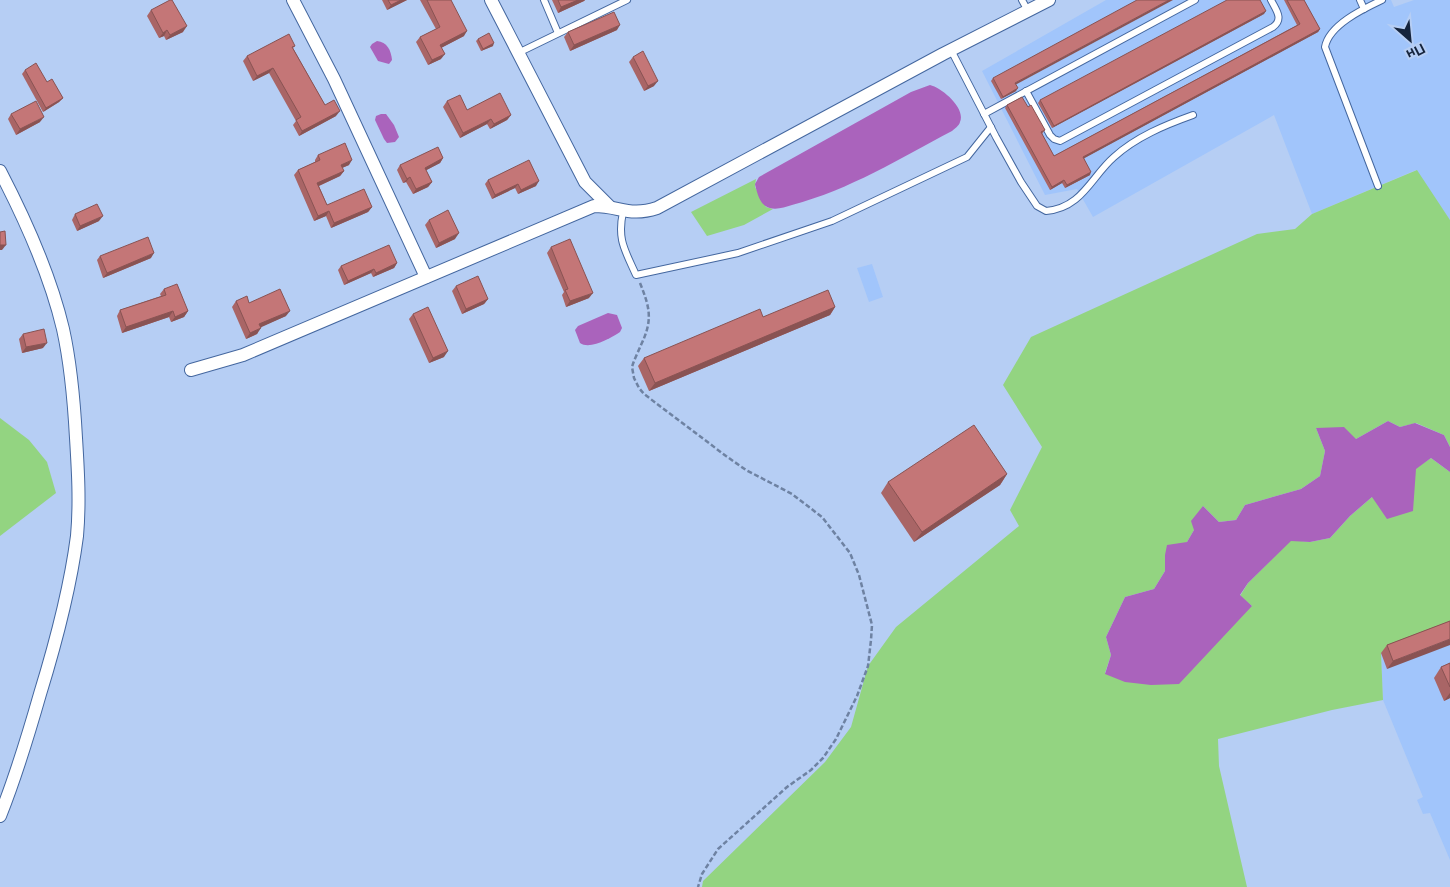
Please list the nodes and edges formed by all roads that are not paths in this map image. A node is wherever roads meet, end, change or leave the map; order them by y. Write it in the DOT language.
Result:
graph roads {
  1 [pos="293,0"];
  2 [pos="491,0"];
  3 [pos="544,0"];
  4 [pos="627,0"];
  5 [pos="1050,0"];
  6 [pos="1195,0"];
  7 [pos="1271,0"];
  8 [pos="1360,0"];
  9 [pos="1382,0"];
  10 [pos="1025,6"];
  11 [pos="1364,9"];
  12 [pos="558,33"];
  13 [pos="951,50"];
  14 [pos="518,53"];
  15 [pos="1026,91"];
  16 [pos="984,114"];
  17 [pos="1193,116"];
  18 [pos="991,127"];
  19 [pos="0,171"];
  20 [pos="1378,186"];
  21 [pos="610,206"];
  22 [pos="623,212"];
  23 [pos="426,277"];
  24 [pos="191,370"];
  25 [pos="0,816"];
  1 -- 23 [label="street"];
  2 -- 14 [label="street"];
  3 -- 12 [label="lane"];
  4 -- 12 [label="lane"];
  5 -- 10 [label="street"];
  6 -- 15 [label="lane"];
  7 -- 15 [label="lane"];
  8 -- 11 [label="lane"];
  9 -- 11 [label="lane"];
  10 -- 13 [label="street"];
  11 -- 20 [label="lane"];
  12 -- 14 [label="lane"];
  13 -- 16 [label="lane"];
  13 -- 22 [label="street"];
  14 -- 21 [label="street"];
  15 -- 16 [label="lane"];
  16 -- 18 [label="lane"];
  17 -- 18 [label="lane"];
  18 -- 22 [label="lane"];
  19 -- 25 [label="street"];
  21 -- 22 [label="street"];
  21 -- 23 [label="street"];
  23 -- 24 [label="street"];
}
